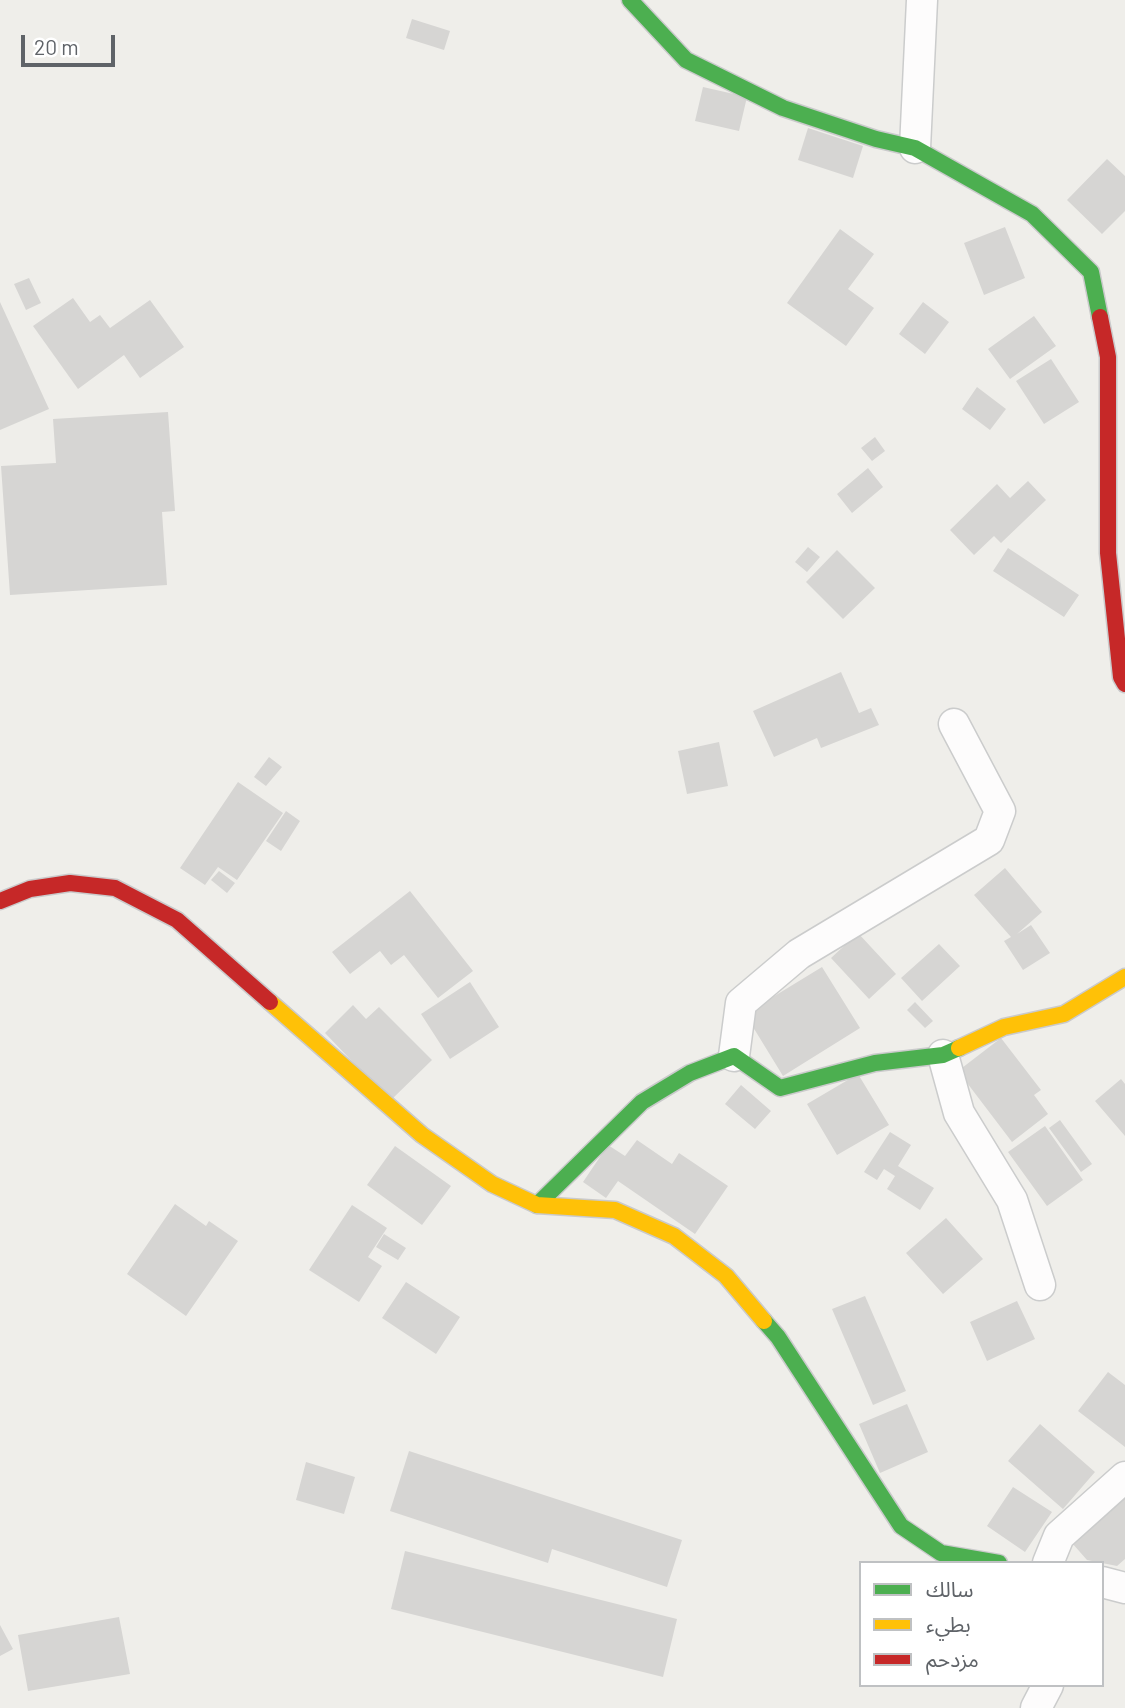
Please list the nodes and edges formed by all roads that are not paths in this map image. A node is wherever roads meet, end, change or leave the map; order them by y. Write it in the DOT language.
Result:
graph roads {
  1 [pos="631,0"];
  2 [pos="922,0"];
  3 [pos="915,148"];
  4 [pos="1125,684"];
  5 [pos="954,724"];
  6 [pos="0,901"];
  7 [pos="1125,976"];
  8 [pos="943,1055"];
  9 [pos="734,1056"];
  10 [pos="537,1205"];
  11 [pos="1040,1284"];
  12 [pos="1125,1476"];
  13 [pos="988,1561"];
  14 [pos="1049,1561"];
  15 [pos="1104,1583"];
  16 [pos="1125,1588"];
  17 [pos="1047,1687"];
  18 [pos="1037,1708"];
  1 -- 3 [label="street"];
  2 -- 3 [label="street"];
  3 -- 4 [label="street"];
  5 -- 9 [label="street"];
  6 -- 10 [label="street"];
  7 -- 8 [label="street"];
  8 -- 9 [label="street"];
  8 -- 11 [label="street"];
  9 -- 10 [label="street"];
  10 -- 13 [label="street"];
  12 -- 14 [label="street"];
  15 -- 16 [label="street"];
  17 -- 18 [label="street"];
}
